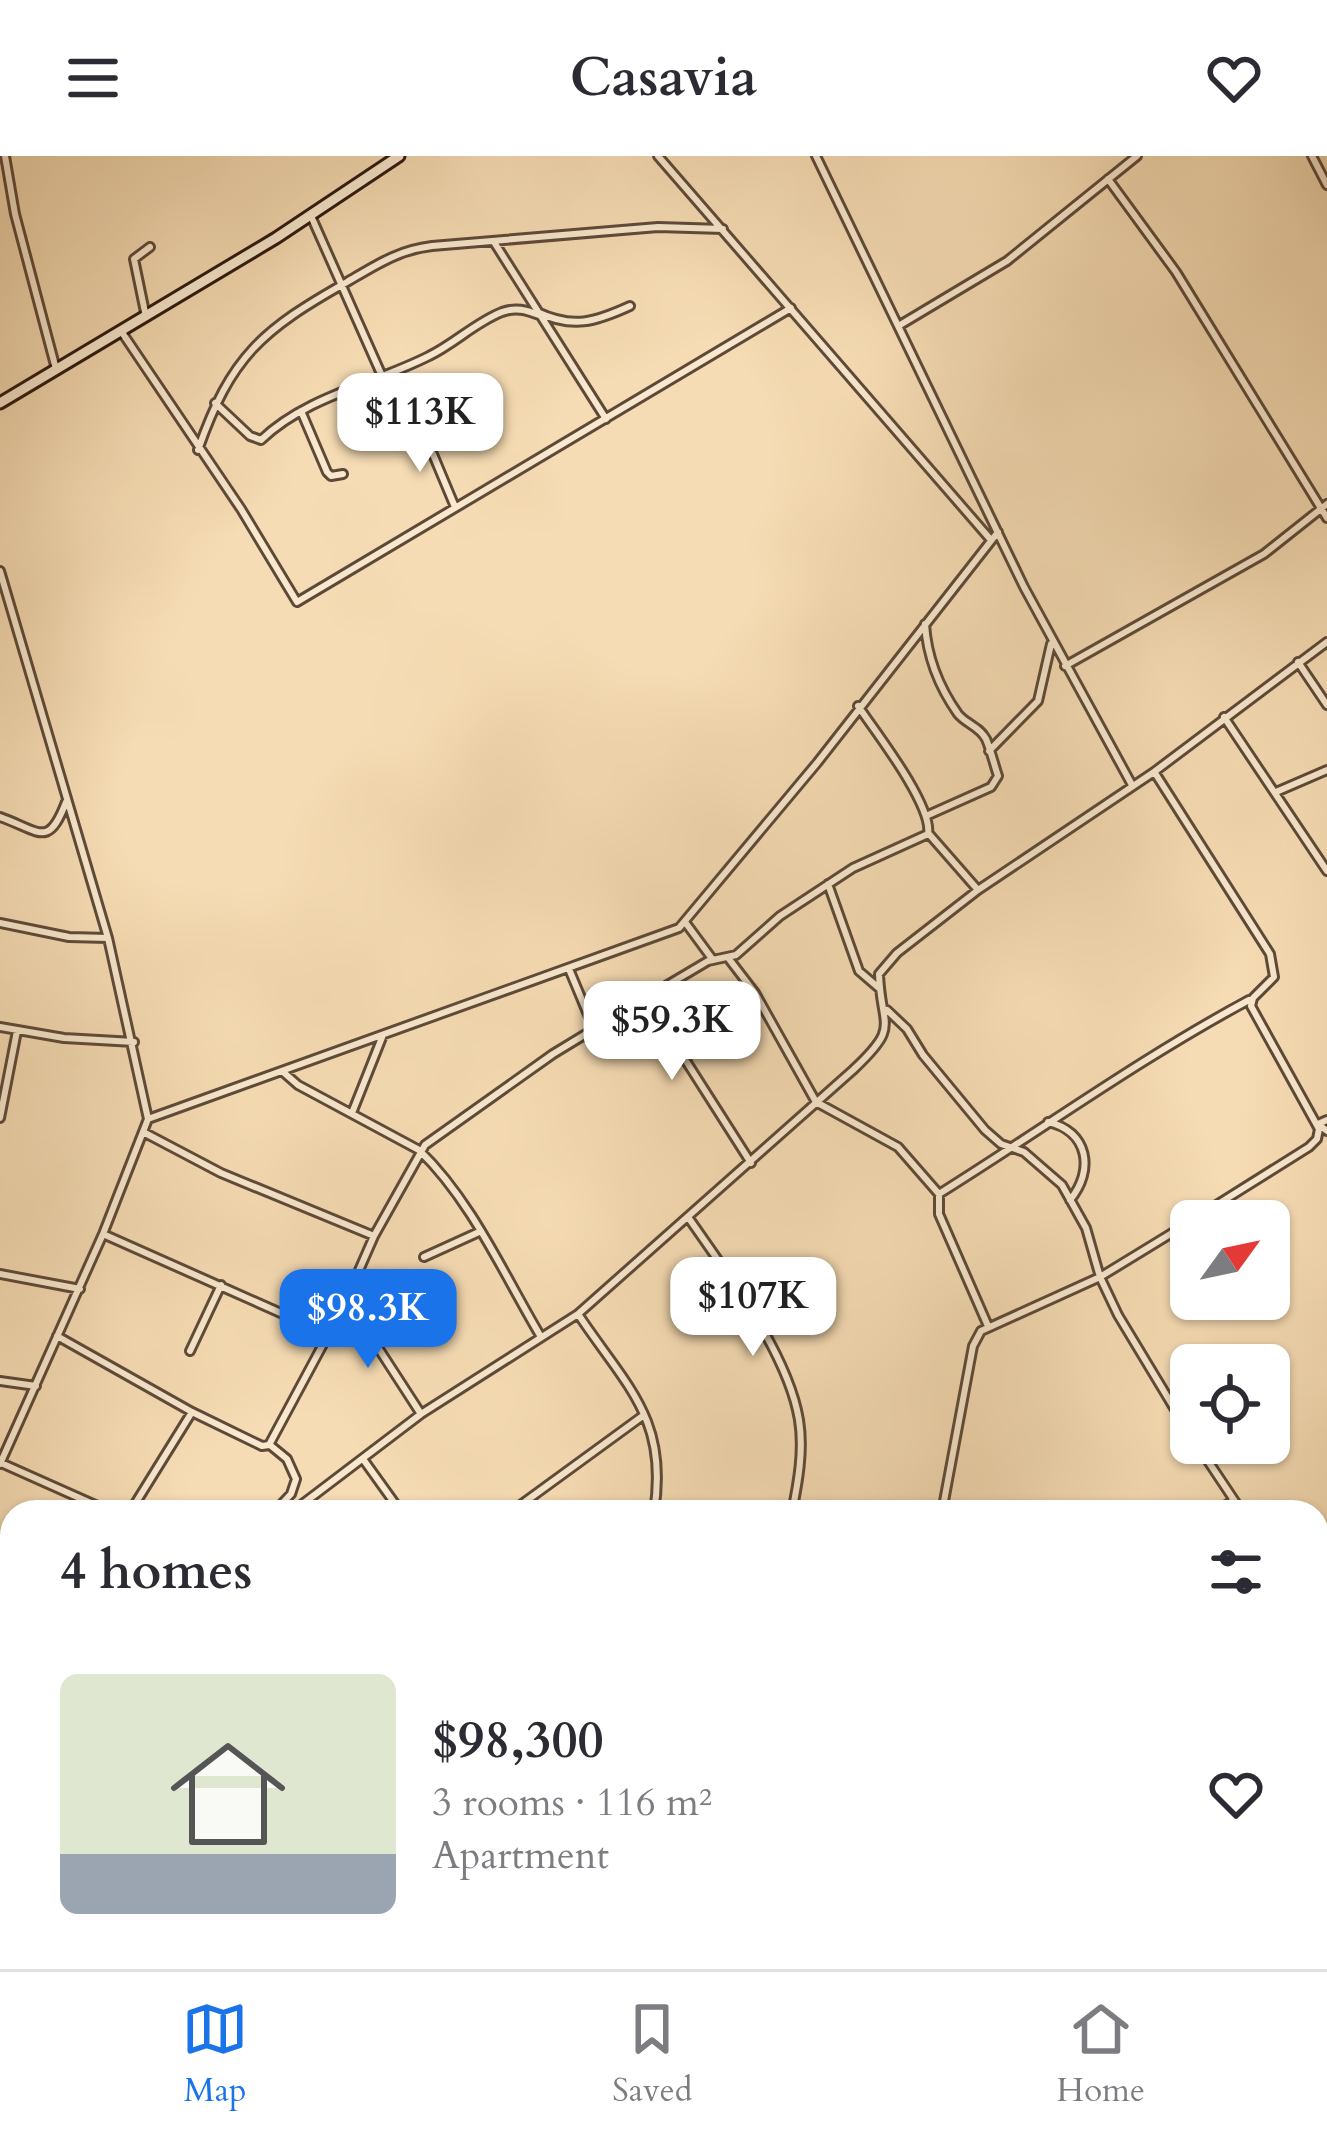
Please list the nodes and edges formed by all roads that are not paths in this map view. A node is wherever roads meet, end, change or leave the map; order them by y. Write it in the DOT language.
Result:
graph roads {
  1 [pos="4,156"];
  2 [pos="374,156"];
  3 [pos="399,156"];
  4 [pos="658,156"];
  5 [pos="816,156"];
  6 [pos="1137,156"];
  7 [pos="1312,156"];
  8 [pos="382,169"];
  9 [pos="1108,179"];
  10 [pos="1327,184"];
  11 [pos="310,216"];
  12 [pos="723,229"];
  13 [pos="494,242"];
  14 [pos="150,247"];
  15 [pos="340,285"];
  16 [pos="630,306"];
  17 [pos="791,308"];
  18 [pos="538,314"];
  19 [pos="146,317"];
  20 [pos="899,326"];
  21 [pos="121,331"];
  22 [pos="56,369"];
  23 [pos="382,376"];
  24 [pos="0,403"];
  25 [pos="215,403"];
  26 [pos="302,411"];
  27 [pos="605,418"];
  28 [pos="422,428"];
  29 [pos="199,450"];
  30 [pos="343,474"];
  31 [pos="455,507"];
  32 [pos="1325,511"];
  33 [pos="998,532"];
  34 [pos="991,540"];
  35 [pos="0,571"];
  36 [pos="925,623"];
  37 [pos="1052,640"];
  38 [pos="1327,642"];
  39 [pos="1298,662"];
  40 [pos="1065,666"];
  41 [pos="1327,705"];
  42 [pos="859,706"];
  43 [pos="1224,717"];
  44 [pos="989,751"];
  45 [pos="1327,770"];
  46 [pos="1154,772"];
  47 [pos="1132,786"];
  48 [pos="1276,792"];
  49 [pos="67,799"];
  50 [pos="926,816"];
  51 [pos="0,818"];
  52 [pos="928,833"];
  53 [pos="1324,860"];
  54 [pos="1327,871"];
  55 [pos="828,884"];
  56 [pos="978,890"];
  57 [pos="685,922"];
  58 [pos="0,923"];
  59 [pos="108,938"];
  60 [pos="729,958"];
  61 [pos="712,960"];
  62 [pos="569,969"];
  63 [pos="668,985"];
  64 [pos="880,989"];
  65 [pos="1252,998"];
  66 [pos="637,1004"];
  67 [pos="886,1009"];
  68 [pos="664,1018"];
  69 [pos="0,1027"];
  70 [pos="594,1029"];
  71 [pos="17,1031"];
  72 [pos="383,1035"];
  73 [pos="134,1042"];
  74 [pos="282,1071"];
  75 [pos="816,1102"];
  76 [pos="352,1113"];
  77 [pos="0,1118"];
  78 [pos="148,1119"];
  79 [pos="1048,1122"];
  80 [pos="1322,1122"];
  81 [pos="1327,1131"];
  82 [pos="146,1133"];
  83 [pos="1014,1148"];
  84 [pos="419,1150"];
  85 [pos="752,1163"];
  86 [pos="940,1194"];
  87 [pos="1070,1200"];
  88 [pos="1225,1200"];
  89 [pos="688,1217"];
  90 [pos="479,1232"];
  91 [pos="103,1234"];
  92 [pos="1170,1234"];
  93 [pos="374,1236"];
  94 [pos="424,1257"];
  95 [pos="0,1274"];
  96 [pos="1100,1277"];
  97 [pos="221,1286"];
  98 [pos="80,1289"];
  99 [pos="343,1307"];
  100 [pos="578,1314"];
  101 [pos="988,1326"];
  102 [pos="328,1334"];
  103 [pos="57,1336"];
  104 [pos="542,1337"];
  105 [pos="190,1351"];
  106 [pos="0,1382"];
  107 [pos="36,1386"];
  108 [pos="1170,1400"];
  109 [pos="192,1412"];
  110 [pos="421,1414"];
  111 [pos="645,1414"];
  112 [pos="270,1444"];
  113 [pos="363,1459"];
  114 [pos="0,1463"];
  115 [pos="1209,1464"];
  116 [pos="84,1500"];
  117 [pos="137,1500"];
  118 [pos="285,1500"];
  119 [pos="308,1500"];
  120 [pos="392,1500"];
  121 [pos="527,1500"];
  122 [pos="655,1500"];
  123 [pos="793,1500"];
  124 [pos="944,1500"];
  125 [pos="1234,1500"];
  1 -- 22 [label="street"];
  2 -- 8 [label="street"];
  3 -- 8 [label="main road"];
  4 -- 12 [label="street"];
  5 -- 20 [label="street"];
  6 -- 9 [label="street"];
  7 -- 10 [label="street"];
  8 -- 11 [label="main road"];
  9 -- 20 [label="street"];
  9 -- 32 [label="street"];
  11 -- 15 [label="street"];
  11 -- 19 [label="main road"];
  12 -- 13 [label="street"];
  12 -- 17 [label="street"];
  13 -- 15 [label="street"];
  13 -- 18 [label="street"];
  14 -- 19 [label="street"];
  15 -- 23 [label="street"];
  15 -- 25 [label="street"];
  16 -- 18 [label="street"];
  17 -- 27 [label="street"];
  17 -- 34 [label="street"];
  18 -- 23 [label="street"];
  18 -- 27 [label="street"];
  19 -- 21 [label="main road"];
  20 -- 33 [label="street"];
  21 -- 22 [label="main road"];
  21 -- 29 [label="street"];
  22 -- 24 [label="main road"];
  23 -- 26 [label="street"];
  25 -- 26 [label="street"];
  25 -- 29 [label="street"];
  26 -- 30 [label="street"];
  27 -- 31 [label="street"];
  28 -- 31 [label="street"];
  29 -- 31 [label="street"];
  32 -- 40 [label="street"];
  33 -- 34 [label="street"];
  33 -- 37 [label="street"];
  34 -- 36 [label="street"];
  35 -- 49 [label="street"];
  36 -- 42 [label="street"];
  36 -- 44 [label="street"];
  37 -- 40 [label="street"];
  37 -- 44 [label="street"];
  38 -- 39 [label="street"];
  39 -- 41 [label="street"];
  39 -- 43 [label="street"];
  40 -- 47 [label="street"];
  42 -- 50 [label="street"];
  42 -- 57 [label="street"];
  43 -- 46 [label="street"];
  43 -- 48 [label="street"];
  44 -- 50 [label="street"];
  45 -- 48 [label="street"];
  46 -- 47 [label="street"];
  46 -- 65 [label="street"];
  47 -- 56 [label="street"];
  48 -- 53 [label="street"];
  49 -- 51 [label="street"];
  49 -- 59 [label="street"];
  50 -- 52 [label="street"];
  52 -- 55 [label="street"];
  52 -- 56 [label="street"];
  53 -- 54 [label="street"];
  55 -- 60 [label="street"];
  55 -- 64 [label="street"];
  56 -- 64 [label="street"];
  57 -- 61 [label="street"];
  57 -- 62 [label="street"];
  58 -- 59 [label="street"];
  59 -- 73 [label="street"];
  60 -- 61 [label="street"];
  60 -- 75 [label="street"];
  61 -- 63 [label="street"];
  62 -- 70 [label="street"];
  62 -- 72 [label="street"];
  63 -- 66 [label="street"];
  63 -- 68 [label="street"];
  64 -- 67 [label="street"];
  65 -- 79 [label="street"];
  65 -- 80 [label="street"];
  66 -- 68 [label="street"];
  66 -- 70 [label="street"];
  67 -- 75 [label="street"];
  67 -- 83 [label="street"];
  68 -- 85 [label="street"];
  69 -- 71 [label="street"];
  70 -- 84 [label="street"];
  71 -- 73 [label="street"];
  71 -- 77 [label="street"];
  72 -- 74 [label="street"];
  72 -- 76 [label="street"];
  73 -- 78 [label="street"];
  74 -- 76 [label="street"];
  74 -- 78 [label="street"];
  75 -- 85 [label="street"];
  75 -- 86 [label="street"];
  76 -- 84 [label="street"];
  78 -- 82 [label="street"];
  79 -- 83 [label="street"];
  79 -- 87 [label="street"];
  80 -- 81 [label="street"];
  80 -- 88 [label="street"];
  82 -- 91 [label="street"];
  82 -- 93 [label="street"];
  83 -- 86 [label="street"];
  83 -- 87 [label="street"];
  84 -- 90 [label="street"];
  84 -- 93 [label="street"];
  85 -- 89 [label="street"];
  86 -- 101 [label="street"];
  87 -- 96 [label="street"];
  89 -- 100 [label="street"];
  89 -- 123 [label="street"];
  90 -- 94 [label="street"];
  90 -- 104 [label="street"];
  91 -- 97 [label="street"];
  91 -- 98 [label="street"];
  92 -- 96 [label="street"];
  93 -- 99 [label="street"];
  95 -- 98 [label="street"];
  96 -- 101 [label="street"];
  96 -- 108 [label="street"];
  97 -- 102 [label="street"];
  97 -- 105 [label="street"];
  98 -- 103 [label="street"];
  99 -- 102 [label="street"];
  99 -- 110 [label="street"];
  100 -- 104 [label="street"];
  100 -- 111 [label="street"];
  101 -- 124 [label="street"];
  102 -- 112 [label="street"];
  103 -- 107 [label="street"];
  103 -- 109 [label="street"];
  104 -- 110 [label="street"];
  106 -- 107 [label="street"];
  107 -- 114 [label="street"];
  109 -- 112 [label="street"];
  109 -- 117 [label="street"];
  110 -- 113 [label="street"];
  111 -- 121 [label="street"];
  111 -- 122 [label="street"];
  112 -- 118 [label="street"];
  113 -- 119 [label="street"];
  113 -- 120 [label="street"];
  114 -- 116 [label="street"];
  115 -- 125 [label="street"];
}
